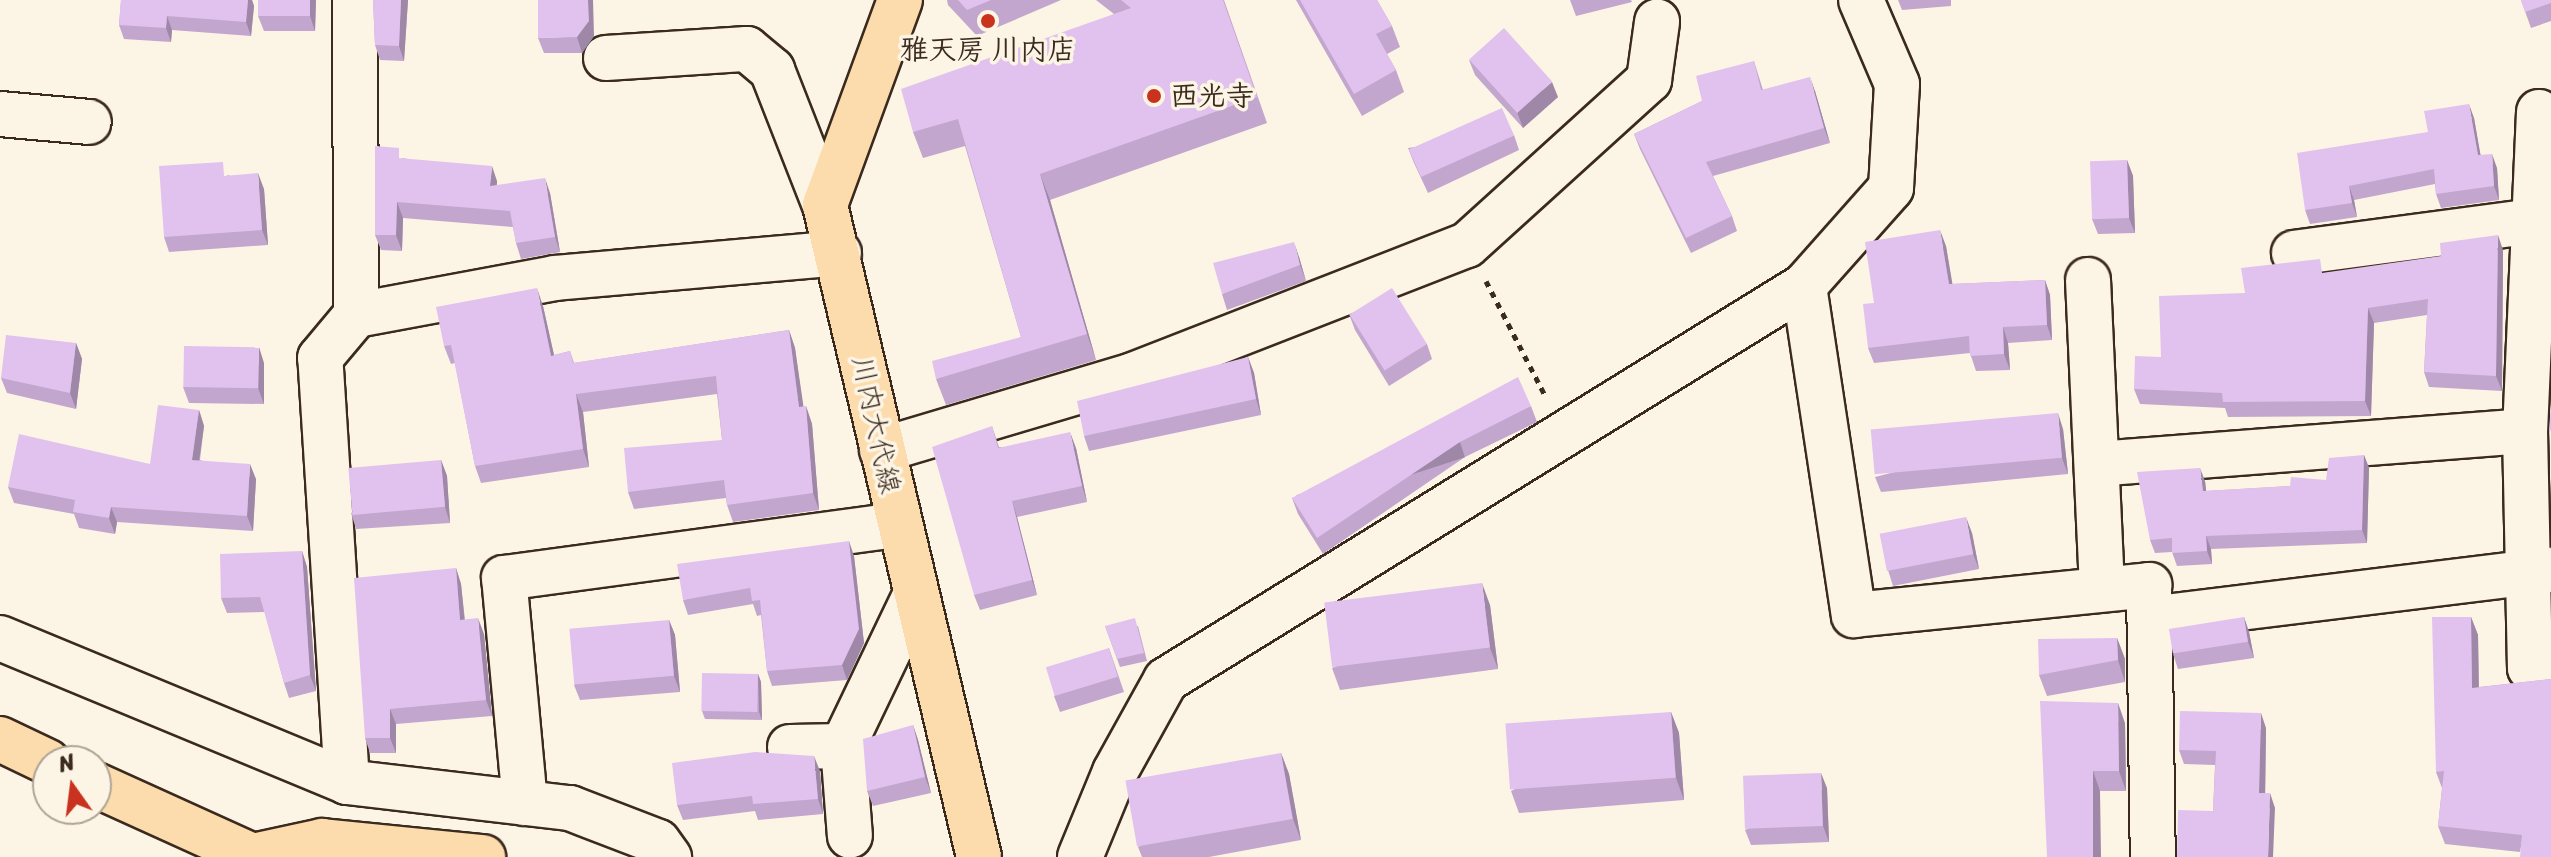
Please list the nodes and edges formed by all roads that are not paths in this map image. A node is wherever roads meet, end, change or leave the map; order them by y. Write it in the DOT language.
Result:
graph roads {
  1 [pos="355,0"];
  2 [pos="900,0"];
  3 [pos="1861,0"];
  4 [pos="1657,22"];
  5 [pos="606,58"];
  6 [pos="2539,112"];
  7 [pos="0,114"];
  8 [pos="89,122"];
  9 [pos="825,205"];
  10 [pos="2534,221"];
  11 [pos="839,253"];
  12 [pos="2294,253"];
  13 [pos="2088,280"];
  14 [pos="1804,286"];
  15 [pos="356,315"];
  16 [pos="2525,431"];
  17 [pos="882,450"];
  18 [pos="2097,464"];
  19 [pos="898,525"];
  20 [pos="2539,571"];
  21 [pos="2102,588"];
  22 [pos="914,598"];
  23 [pos="2150,619"];
  24 [pos="0,638"];
  25 [pos="2551,668"];
  26 [pos="0,739"];
  27 [pos="843,746"];
  28 [pos="790,747"];
  29 [pos="32,754"];
  30 [pos="347,782"];
  31 [pos="112,792"];
  32 [pos="525,803"];
  33 [pos="850,836"];
  34 [pos="254,857"];
  35 [pos="483,857"];
  36 [pos="669,857"];
  37 [pos="979,857"];
  38 [pos="1080,857"];
  39 [pos="2153,857"];
  1 -- 15 [label="street"];
  2 -- 9 [label="main road"];
  3 -- 14 [label="street"];
  4 -- 17 [label="street"];
  5 -- 9 [label="street"];
  6 -- 10 [label="street"];
  7 -- 8 [label="street"];
  9 -- 11 [label="main road, 川内大代線"];
  10 -- 12 [label="street"];
  10 -- 16 [label="street"];
  11 -- 15 [label="street"];
  11 -- 17 [label="main road, 川内大代線"];
  13 -- 18 [label="street"];
  14 -- 21 [label="street"];
  14 -- 38 [label="street"];
  15 -- 30 [label="street"];
  16 -- 18 [label="street"];
  16 -- 20 [label="street"];
  17 -- 19 [label="main road, 川内大代線"];
  18 -- 21 [label="street"];
  19 -- 22 [label="main road, 川内大代線"];
  19 -- 32 [label="street"];
  20 -- 23 [label="street"];
  20 -- 25 [label="street"];
  21 -- 23 [label="street"];
  22 -- 27 [label="street"];
  22 -- 37 [label="main road, 川内大代線"];
  23 -- 39 [label="street"];
  24 -- 30 [label="street"];
  26 -- 29 [label="main road"];
  27 -- 28 [label="street"];
  27 -- 33 [label="street"];
  30 -- 32 [label="street"];
  31 -- 34 [label="main road"];
  32 -- 36 [label="street"];
  34 -- 35 [label="main road"];
}
